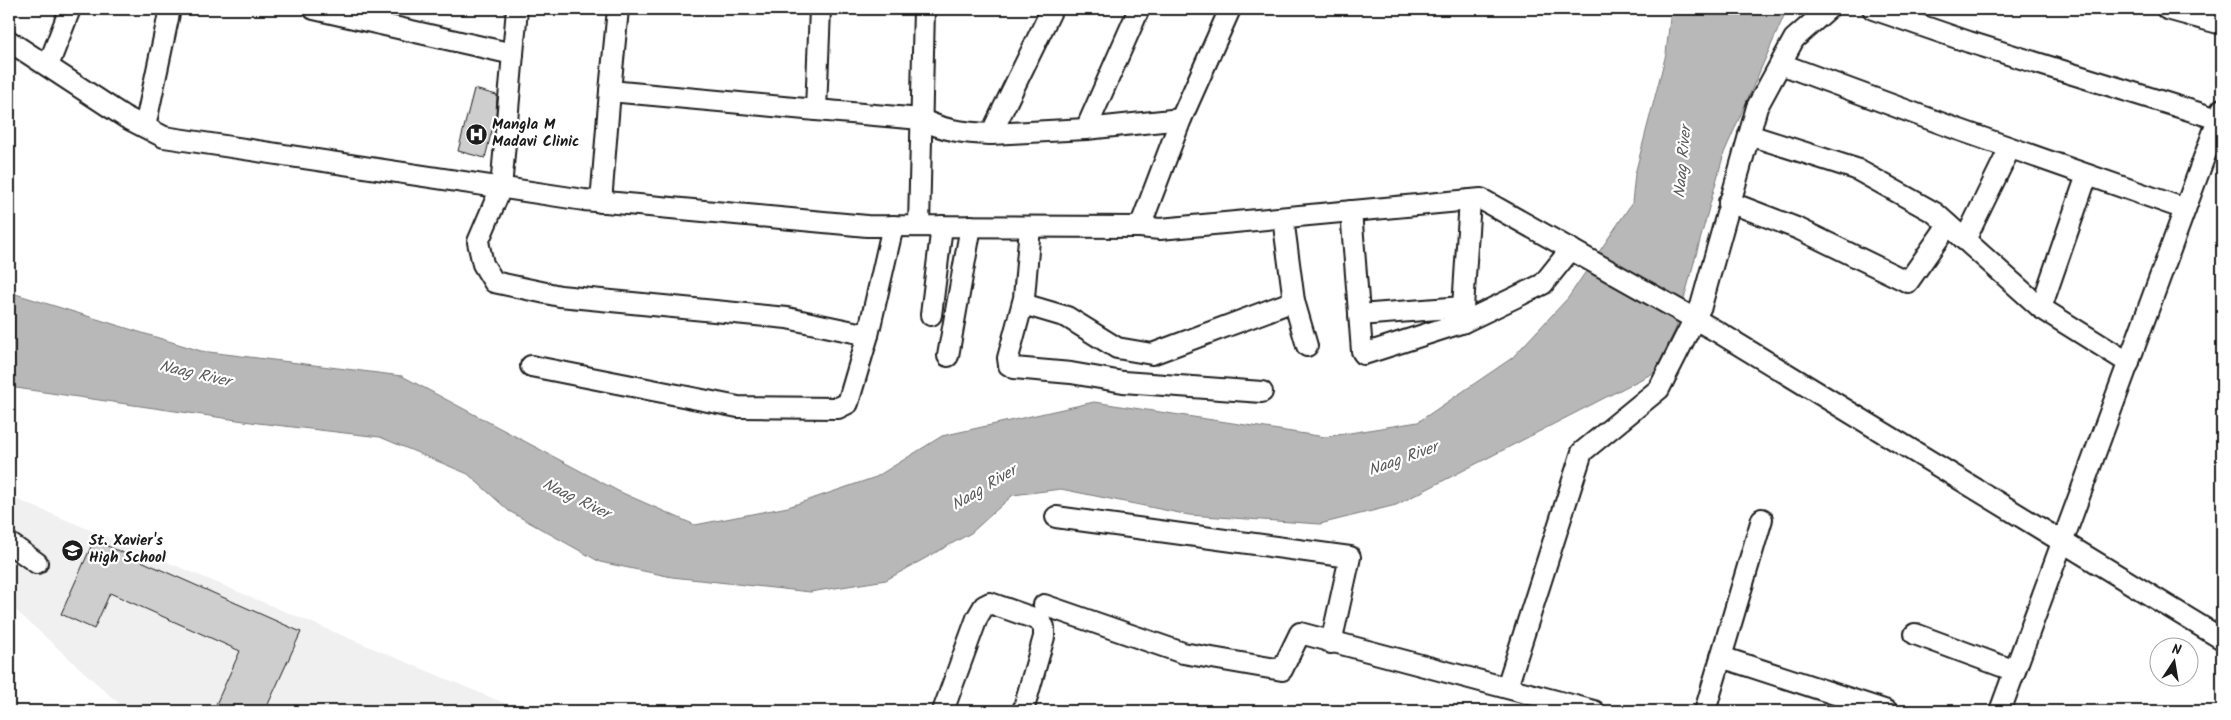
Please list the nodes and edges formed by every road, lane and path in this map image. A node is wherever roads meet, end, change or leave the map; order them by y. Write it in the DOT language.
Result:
graph roads {
  1 [pos="70,9"];
  2 [pos="170,9"];
  3 [pos="314,9"];
  4 [pos="517,9"];
  5 [pos="618,9"];
  6 [pos="820,9"];
  7 [pos="924,9"];
  8 [pos="1052,9"];
  9 [pos="1139,9"];
  10 [pos="1230,9"];
  11 [pos="1828,9"];
  12 [pos="1873,9"];
  13 [pos="2167,9"];
  14 [pos="2222,24"];
  15 [pos="9,40"];
  16 [pos="513,54"];
  17 [pos="1781,64"];
  18 [pos="48,66"];
  19 [pos="610,91"];
  20 [pos="816,110"];
  21 [pos="2220,114"];
  22 [pos="921,119"];
  23 [pos="1181,119"];
  24 [pos="145,126"];
  25 [pos="1086,129"];
  26 [pos="991,134"];
  27 [pos="1749,135"];
  28 [pos="2010,148"];
  29 [pos="2087,175"];
  30 [pos="501,188"];
  31 [pos="1470,200"];
  32 [pos="601,202"];
  33 [pos="1729,202"];
  34 [pos="2185,209"];
  35 [pos="1351,211"];
  36 [pos="1283,218"];
  37 [pos="1948,225"];
  38 [pos="892,226"];
  39 [pos="919,226"];
  40 [pos="942,226"];
  41 [pos="971,226"];
  42 [pos="1030,226"];
  43 [pos="1140,227"];
  44 [pos="1965,240"];
  45 [pos="1574,251"];
  46 [pos="1294,301"];
  47 [pos="1023,304"];
  48 [pos="2041,308"];
  49 [pos="931,315"];
  50 [pos="1359,315"];
  51 [pos="1463,315"];
  52 [pos="1696,319"];
  53 [pos="868,335"];
  54 [pos="1307,346"];
  55 [pos="948,356"];
  56 [pos="2128,363"];
  57 [pos="531,366"];
  58 [pos="1262,392"];
  59 [pos="1056,517"];
  60 [pos="1762,518"];
  61 [pos="2062,542"];
  62 [pos="9,543"];
  63 [pos="37,563"];
  64 [pos="1044,605"];
  65 [pos="1915,634"];
  66 [pos="2222,639"];
  67 [pos="1331,643"];
  68 [pos="1721,658"];
  69 [pos="2015,671"];
  70 [pos="1507,688"];
  71 [pos="943,711"];
  72 [pos="1023,711"];
  73 [pos="1594,711"];
  74 [pos="1705,711"];
  75 [pos="1887,711"];
  76 [pos="2001,711"];
  1 -- 18 [label="street"];
  2 -- 24 [label="street"];
  3 -- 16 [label="street"];
  4 -- 16 [label="street"];
  5 -- 19 [label="street"];
  6 -- 20 [label="street"];
  7 -- 22 [label="street"];
  8 -- 26 [label="street"];
  9 -- 25 [label="street"];
  10 -- 23 [label="street"];
  11 -- 17 [label="street"];
  12 -- 21 [label="street"];
  13 -- 14 [label="street"];
  15 -- 18 [label="street"];
  16 -- 30 [label="street"];
  17 -- 27 [label="street"];
  17 -- 28 [label="street"];
  18 -- 24 [label="street"];
  19 -- 20 [label="street"];
  19 -- 32 [label="street"];
  20 -- 22 [label="street"];
  21 -- 34 [label="street"];
  22 -- 26 [label="street"];
  22 -- 39 [label="street"];
  23 -- 25 [label="street"];
  23 -- 43 [label="street"];
  24 -- 30 [label="street"];
  25 -- 26 [label="street"];
  27 -- 33 [label="street"];
  27 -- 37 [label="street"];
  28 -- 29 [label="street"];
  28 -- 44 [label="street"];
  29 -- 34 [label="street"];
  29 -- 48 [label="street"];
  30 -- 32 [label="street"];
  30 -- 53 [label="street"];
  31 -- 35 [label="street"];
  31 -- 45 [label="street"];
  31 -- 51 [label="street"];
  32 -- 38 [label="street"];
  33 -- 37 [label="street"];
  33 -- 52 [label="street"];
  34 -- 56 [label="street"];
  35 -- 36 [label="street"];
  35 -- 50 [label="street"];
  36 -- 43 [label="street"];
  36 -- 46 [label="street"];
  37 -- 44 [label="street"];
  38 -- 39 [label="street"];
  38 -- 53 [label="street"];
  39 -- 40 [label="street"];
  40 -- 41 [label="street"];
  40 -- 49 [label="street"];
  41 -- 42 [label="street"];
  41 -- 55 [label="street"];
  42 -- 43 [label="street"];
  42 -- 47 [label="street"];
  44 -- 48 [label="street"];
  45 -- 51 [label="street"];
  45 -- 52 [label="street"];
  46 -- 47 [label="street"];
  46 -- 54 [label="street"];
  47 -- 58 [label="street"];
  48 -- 56 [label="street"];
  50 -- 51 [label="street"];
  50 -- 51 [label="street"];
  52 -- 61 [label="street"];
  52 -- 70 [label="street"];
  53 -- 57 [label="street"];
  56 -- 61 [label="street"];
  59 -- 67 [label="street"];
  60 -- 68 [label="street"];
  61 -- 66 [label="street"];
  61 -- 69 [label="street"];
  62 -- 63 [label="street"];
  64 -- 67 [label="street"];
  65 -- 69 [label="street"];
  67 -- 70 [label="street"];
  68 -- 74 [label="street"];
  68 -- 75 [label="street"];
  69 -- 76 [label="street"];
  70 -- 73 [label="street"];
  71 -- 72 [label="street"];
}
